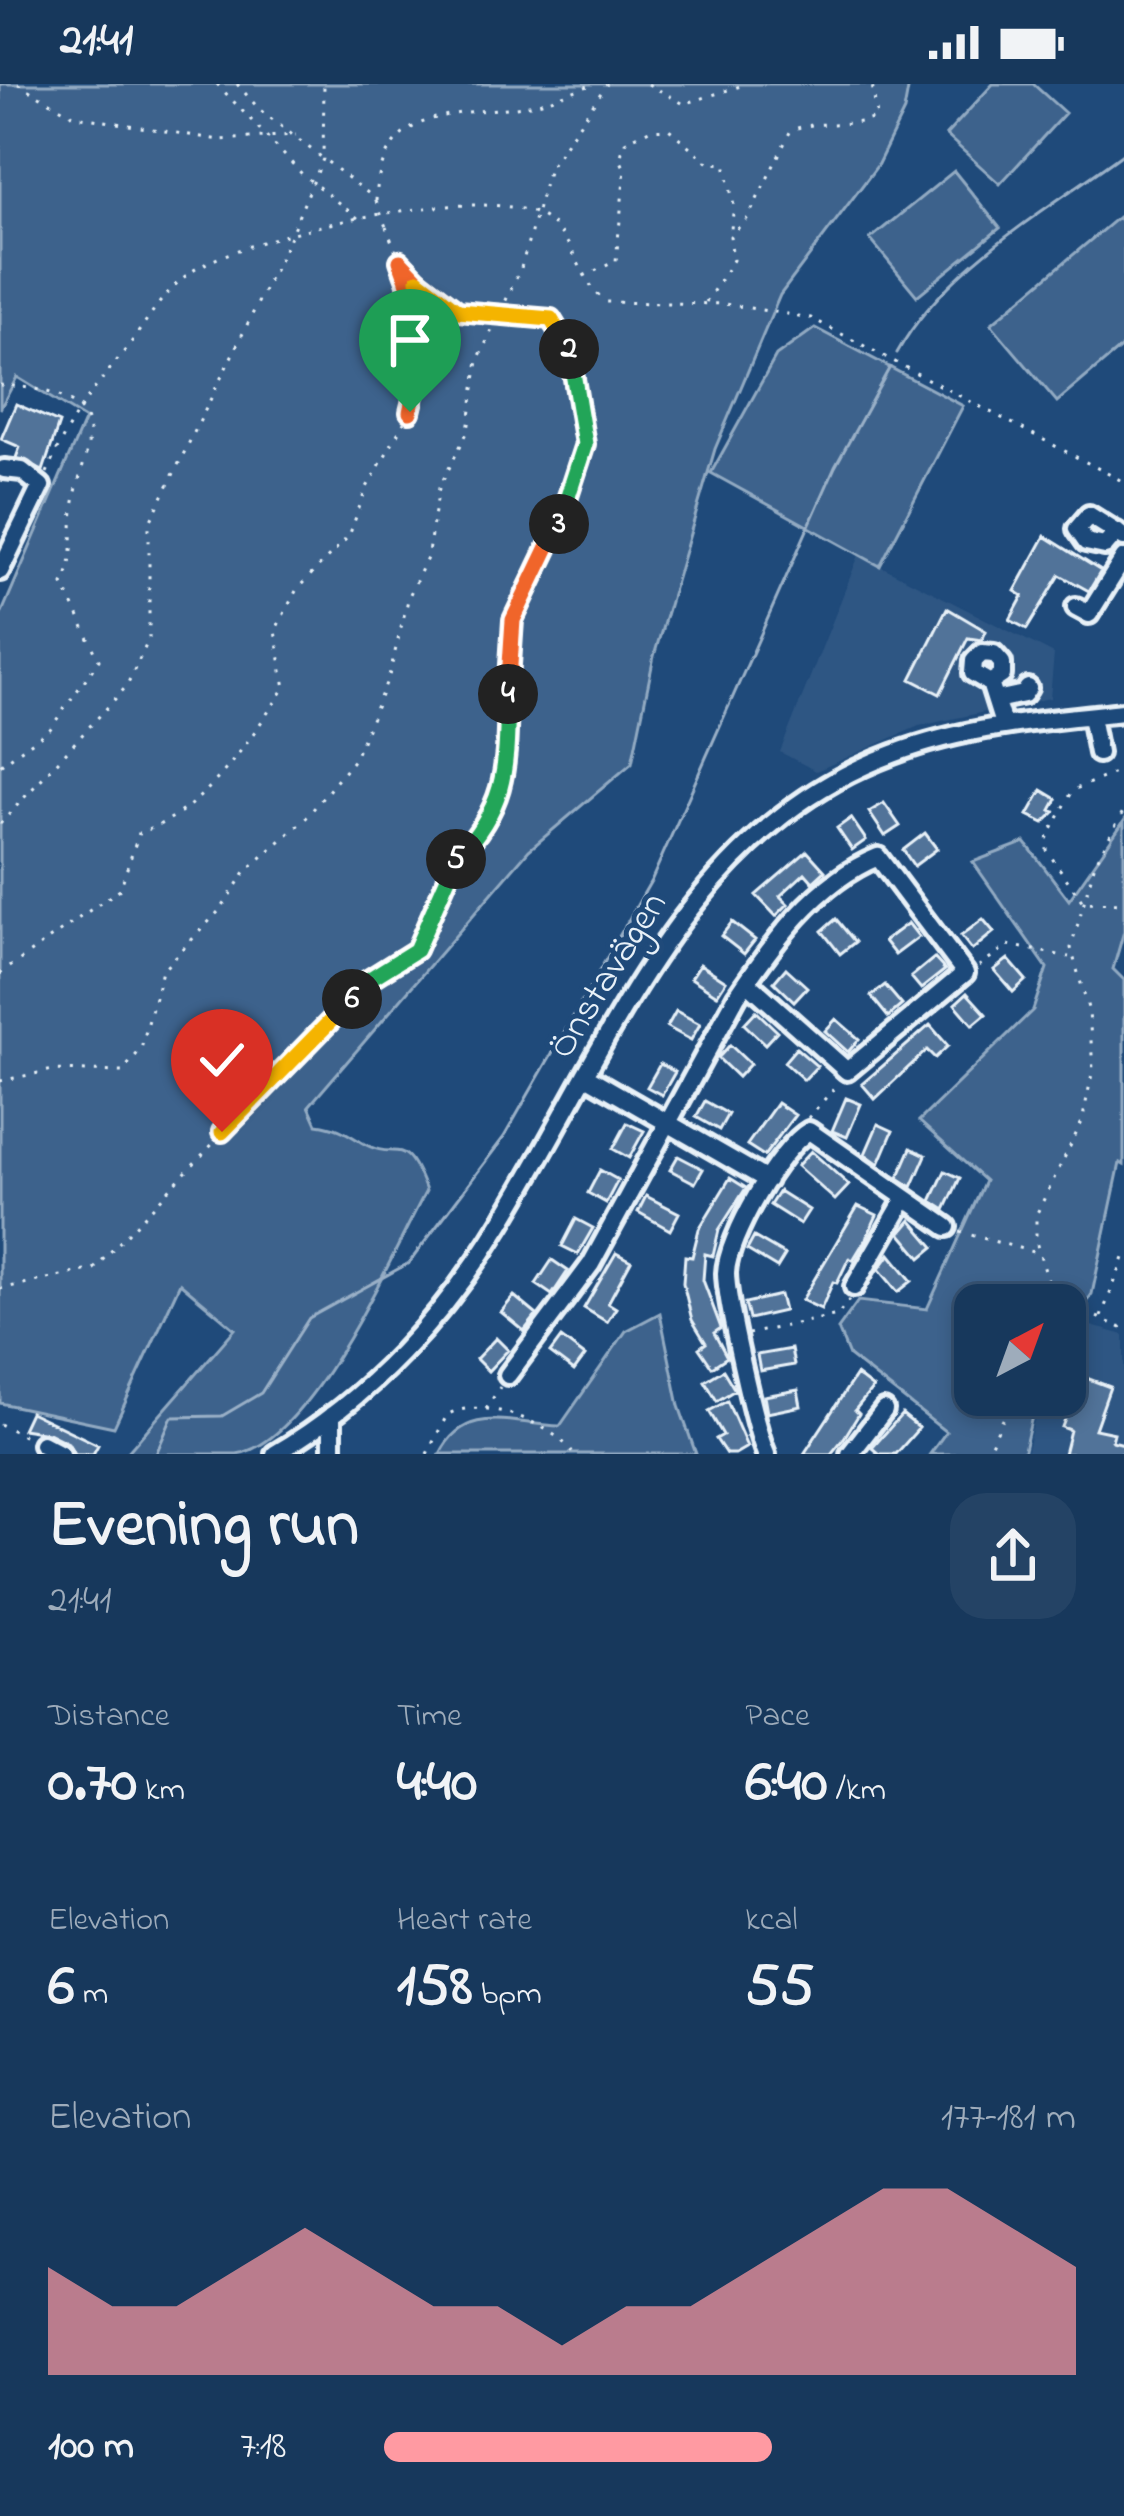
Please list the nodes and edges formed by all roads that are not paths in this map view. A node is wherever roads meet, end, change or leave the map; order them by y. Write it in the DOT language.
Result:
graph roads {
  1 [pos="4,469"];
  2 [pos="1124,558"];
  3 [pos="0,571"];
  4 [pos="1076,607"];
  5 [pos="1028,688"];
  6 [pos="1124,712"];
  7 [pos="1091,716"];
  8 [pos="1003,724"];
  9 [pos="1098,753"];
  10 [pos="747,982"];
  11 [pos="586,1076"];
  12 [pos="667,1120"];
  13 [pos="767,1180"];
  14 [pos="903,1202"];
  15 [pos="946,1227"];
  16 [pos="854,1287"];
  17 [pos="508,1375"];
  18 [pos="884,1410"];
  19 [pos="332,1414"];
  20 [pos="42,1444"];
  21 [pos="62,1454"];
  22 [pos="274,1454"];
  23 [pos="332,1454"];
  24 [pos="766,1454"];
  25 [pos="850,1454"];
  1 -- 3 [label="street"];
  2 -- 4 [label="street"];
  5 -- 8 [label="street"];
  6 -- 7 [label="street, Önstavägen"];
  7 -- 8 [label="street, Önstavägen"];
  7 -- 9 [label="street"];
  8 -- 11 [label="street, Önstavägen"];
  10 -- 10 [label="street"];
  10 -- 12 [label="street"];
  11 -- 12 [label="street"];
  11 -- 19 [label="street, Önstavägen"];
  12 -- 13 [label="street"];
  12 -- 17 [label="street"];
  13 -- 14 [label="street"];
  13 -- 24 [label="street"];
  14 -- 15 [label="street"];
  14 -- 16 [label="street"];
  18 -- 25 [label="street"];
  19 -- 22 [label="street, Önstavägen"];
  19 -- 23 [label="street"];
  20 -- 21 [label="street"];
}
